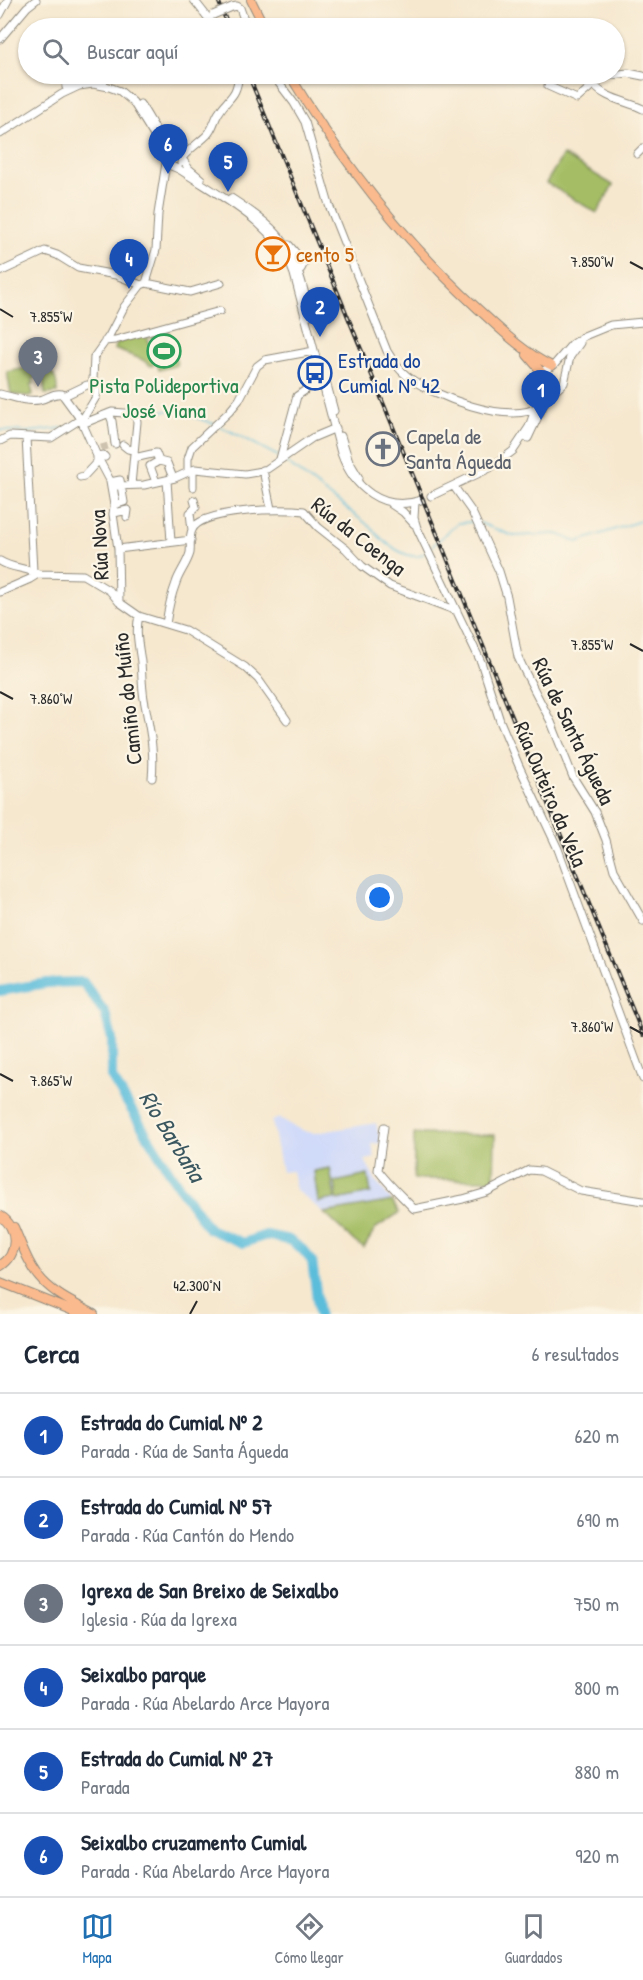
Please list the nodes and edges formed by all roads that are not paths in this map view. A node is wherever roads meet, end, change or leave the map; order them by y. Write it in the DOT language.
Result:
graph roads {
  1 [pos="8,0"];
  2 [pos="36,0"];
  3 [pos="194,0"];
  4 [pos="251,0"];
  5 [pos="0,15"];
  6 [pos="210,16"];
  7 [pos="244,18"];
  8 [pos="260,18"];
  9 [pos="0,39"];
  10 [pos="625,73"];
  11 [pos="643,76"];
  12 [pos="71,84"];
  13 [pos="113,84"];
  14 [pos="238,84"];
  15 [pos="279,84"];
  16 [pos="296,84"];
  17 [pos="594,85"];
  18 [pos="548,86"];
  19 [pos="643,110"];
  20 [pos="1,128"];
  21 [pos="643,148"];
  22 [pos="176,149"];
  23 [pos="188,150"];
  24 [pos="637,154"];
  25 [pos="183,158"];
  26 [pos="168,165"];
  27 [pos="265,228"];
  28 [pos="296,259"];
  29 [pos="298,271"];
  30 [pos="0,272"];
  31 [pos="221,283"];
  32 [pos="143,284"];
  33 [pos="300,295"];
  34 [pos="220,311"];
  35 [pos="643,322"];
  36 [pos="590,333"];
  37 [pos="105,341"];
  38 [pos="523,349"];
  39 [pos="314,351"];
  40 [pos="553,365"];
  41 [pos="566,374"];
  42 [pos="544,378"];
  43 [pos="321,379"];
  44 [pos="95,385"];
  45 [pos="328,385"];
  46 [pos="556,388"];
  47 [pos="0,394"];
  48 [pos="64,396"];
  49 [pos="536,406"];
  50 [pos="109,413"];
  51 [pos="81,420"];
  52 [pos="335,428"];
  53 [pos="26,437"];
  54 [pos="0,441"];
  55 [pos="115,444"];
  56 [pos="123,445"];
  57 [pos="345,451"];
  58 [pos="97,452"];
  59 [pos="133,454"];
  60 [pos="105,457"];
  61 [pos="280,459"];
  62 [pos="159,461"];
  63 [pos="263,470"];
  64 [pos="190,471"];
  65 [pos="80,477"];
  66 [pos="170,479"];
  67 [pos="156,482"];
  68 [pos="115,485"];
  69 [pos="131,485"];
  70 [pos="193,487"];
  71 [pos="454,488"];
  72 [pos="423,499"];
  73 [pos="194,500"];
  74 [pos="389,503"];
  75 [pos="398,503"];
  76 [pos="114,509"];
  77 [pos="271,509"];
  78 [pos="127,518"];
  79 [pos="417,528"];
  80 [pos="192,530"];
  81 [pos="191,540"];
  82 [pos="171,542"];
  83 [pos="118,549"];
  84 [pos="0,561"];
  85 [pos="35,572"];
  86 [pos="0,592"];
  87 [pos="119,602"];
  88 [pos="456,611"];
  89 [pos="139,616"];
  90 [pos="166,624"];
  91 [pos="287,720"];
  92 [pos="152,778"];
  93 [pos="643,921"];
  94 [pos="643,1079"];
  95 [pos="384,1127"];
  96 [pos="643,1201"];
  97 [pos="2,1217"];
  98 [pos="0,1266"];
  99 [pos="0,1284"];
  100 [pos="81,1314"];
  101 [pos="94,1314"];
  1 -- 5 [label="street"];
  2 -- 9 [label="street"];
  3 -- 6 [label="street"];
  4 -- 8 [label="main road"];
  6 -- 7 [label="street, bridge"];
  10 -- 11 [label="street"];
  12 -- 20 [label="street"];
  13 -- 22 [label="street"];
  14 -- 23 [label="street"];
  15 -- 49 [label="street"];
  16 -- 38 [label="main road"];
  17 -- 18 [label="street"];
  17 -- 19 [label="street"];
  20 -- 26 [label="street"];
  21 -- 24 [label="street"];
  22 -- 23 [label="street"];
  22 -- 25 [label="street"];
  22 -- 26 [label="street"];
  23 -- 25 [label="street"];
  25 -- 26 [label="street"];
  25 -- 28 [label="street"];
  26 -- 27 [label="street"];
  26 -- 32 [label="street"];
  27 -- 28 [label="street"];
  27 -- 33 [label="street"];
  28 -- 29 [label="street"];
  29 -- 33 [label="street"];
  29 -- 45 [label="street"];
  30 -- 32 [label="street"];
  31 -- 32 [label="street"];
  32 -- 37 [label="street"];
  33 -- 39 [label="street"];
  34 -- 37 [label="street"];
  35 -- 36 [label="street"];
  36 -- 40 [label="street"];
  36 -- 41 [label="street"];
  37 -- 44 [label="street"];
  38 -- 40 [label="main road"];
  38 -- 42 [label="main road"];
  39 -- 43 [label="street"];
  39 -- 64 [label="street"];
  40 -- 41 [label="street"];
  40 -- 42 [label="street"];
  41 -- 46 [label="street"];
  42 -- 46 [label="street"];
  42 -- 49 [label="street"];
  43 -- 52 [label="street"];
  43 -- 61 [label="street"];
  44 -- 48 [label="street"];
  44 -- 51 [label="street"];
  45 -- 52 [label="street"];
  45 -- 57 [label="street"];
  46 -- 49 [label="street"];
  46 -- 71 [label="street"];
  47 -- 48 [label="street"];
  48 -- 51 [label="street"];
  49 -- 72 [label="street"];
  50 -- 51 [label="street"];
  50 -- 55 [label="street"];
  50 -- 59 [label="street"];
  51 -- 53 [label="street"];
  51 -- 58 [label="street"];
  52 -- 57 [label="street"];
  52 -- 61 [label="street"];
  52 -- 74 [label="street"];
  53 -- 54 [label="street"];
  53 -- 85 [label="street"];
  56 -- 59 [label="street"];
  57 -- 75 [label="street"];
  58 -- 60 [label="street"];
  58 -- 65 [label="street"];
  58 -- 68 [label="street"];
  59 -- 62 [label="street"];
  59 -- 69 [label="street"];
  61 -- 63 [label="street"];
  62 -- 66 [label="street"];
  62 -- 67 [label="street"];
  63 -- 64 [label="street"];
  63 -- 77 [label="street"];
  64 -- 66 [label="street"];
  64 -- 70 [label="street"];
  66 -- 67 [label="street"];
  66 -- 82 [label="street"];
  67 -- 69 [label="street"];
  68 -- 69 [label="street"];
  68 -- 76 [label="street, Rúa Nova"];
  71 -- 72 [label="street"];
  71 -- 93 [label="street, Rúa de Santa Águeda"];
  72 -- 75 [label="street"];
  72 -- 79 [label="street"];
  73 -- 80 [label="street"];
  74 -- 75 [label="street"];
  74 -- 79 [label="street"];
  76 -- 78 [label="street"];
  76 -- 83 [label="street, Rúa Nova"];
  77 -- 80 [label="street, Rúa da Coenga"];
  77 -- 88 [label="street, Rúa da Coenga"];
  79 -- 88 [label="street, Rúa Outeiro da Vela"];
  80 -- 81 [label="street"];
  81 -- 82 [label="street"];
  81 -- 90 [label="street"];
  82 -- 83 [label="street"];
  83 -- 87 [label="street, Rúa Nova"];
  84 -- 85 [label="street"];
  85 -- 86 [label="street"];
  85 -- 87 [label="street"];
  87 -- 89 [label="street"];
  88 -- 94 [label="street, Rúa Outeiro da Vela"];
  89 -- 90 [label="street"];
  89 -- 92 [label="street, Camiño do Muíño"];
  90 -- 91 [label="street"];
  95 -- 96 [label="street"];
  97 -- 98 [label="highway"];
  97 -- 101 [label="main road"];
  99 -- 100 [label="main road"];
}
